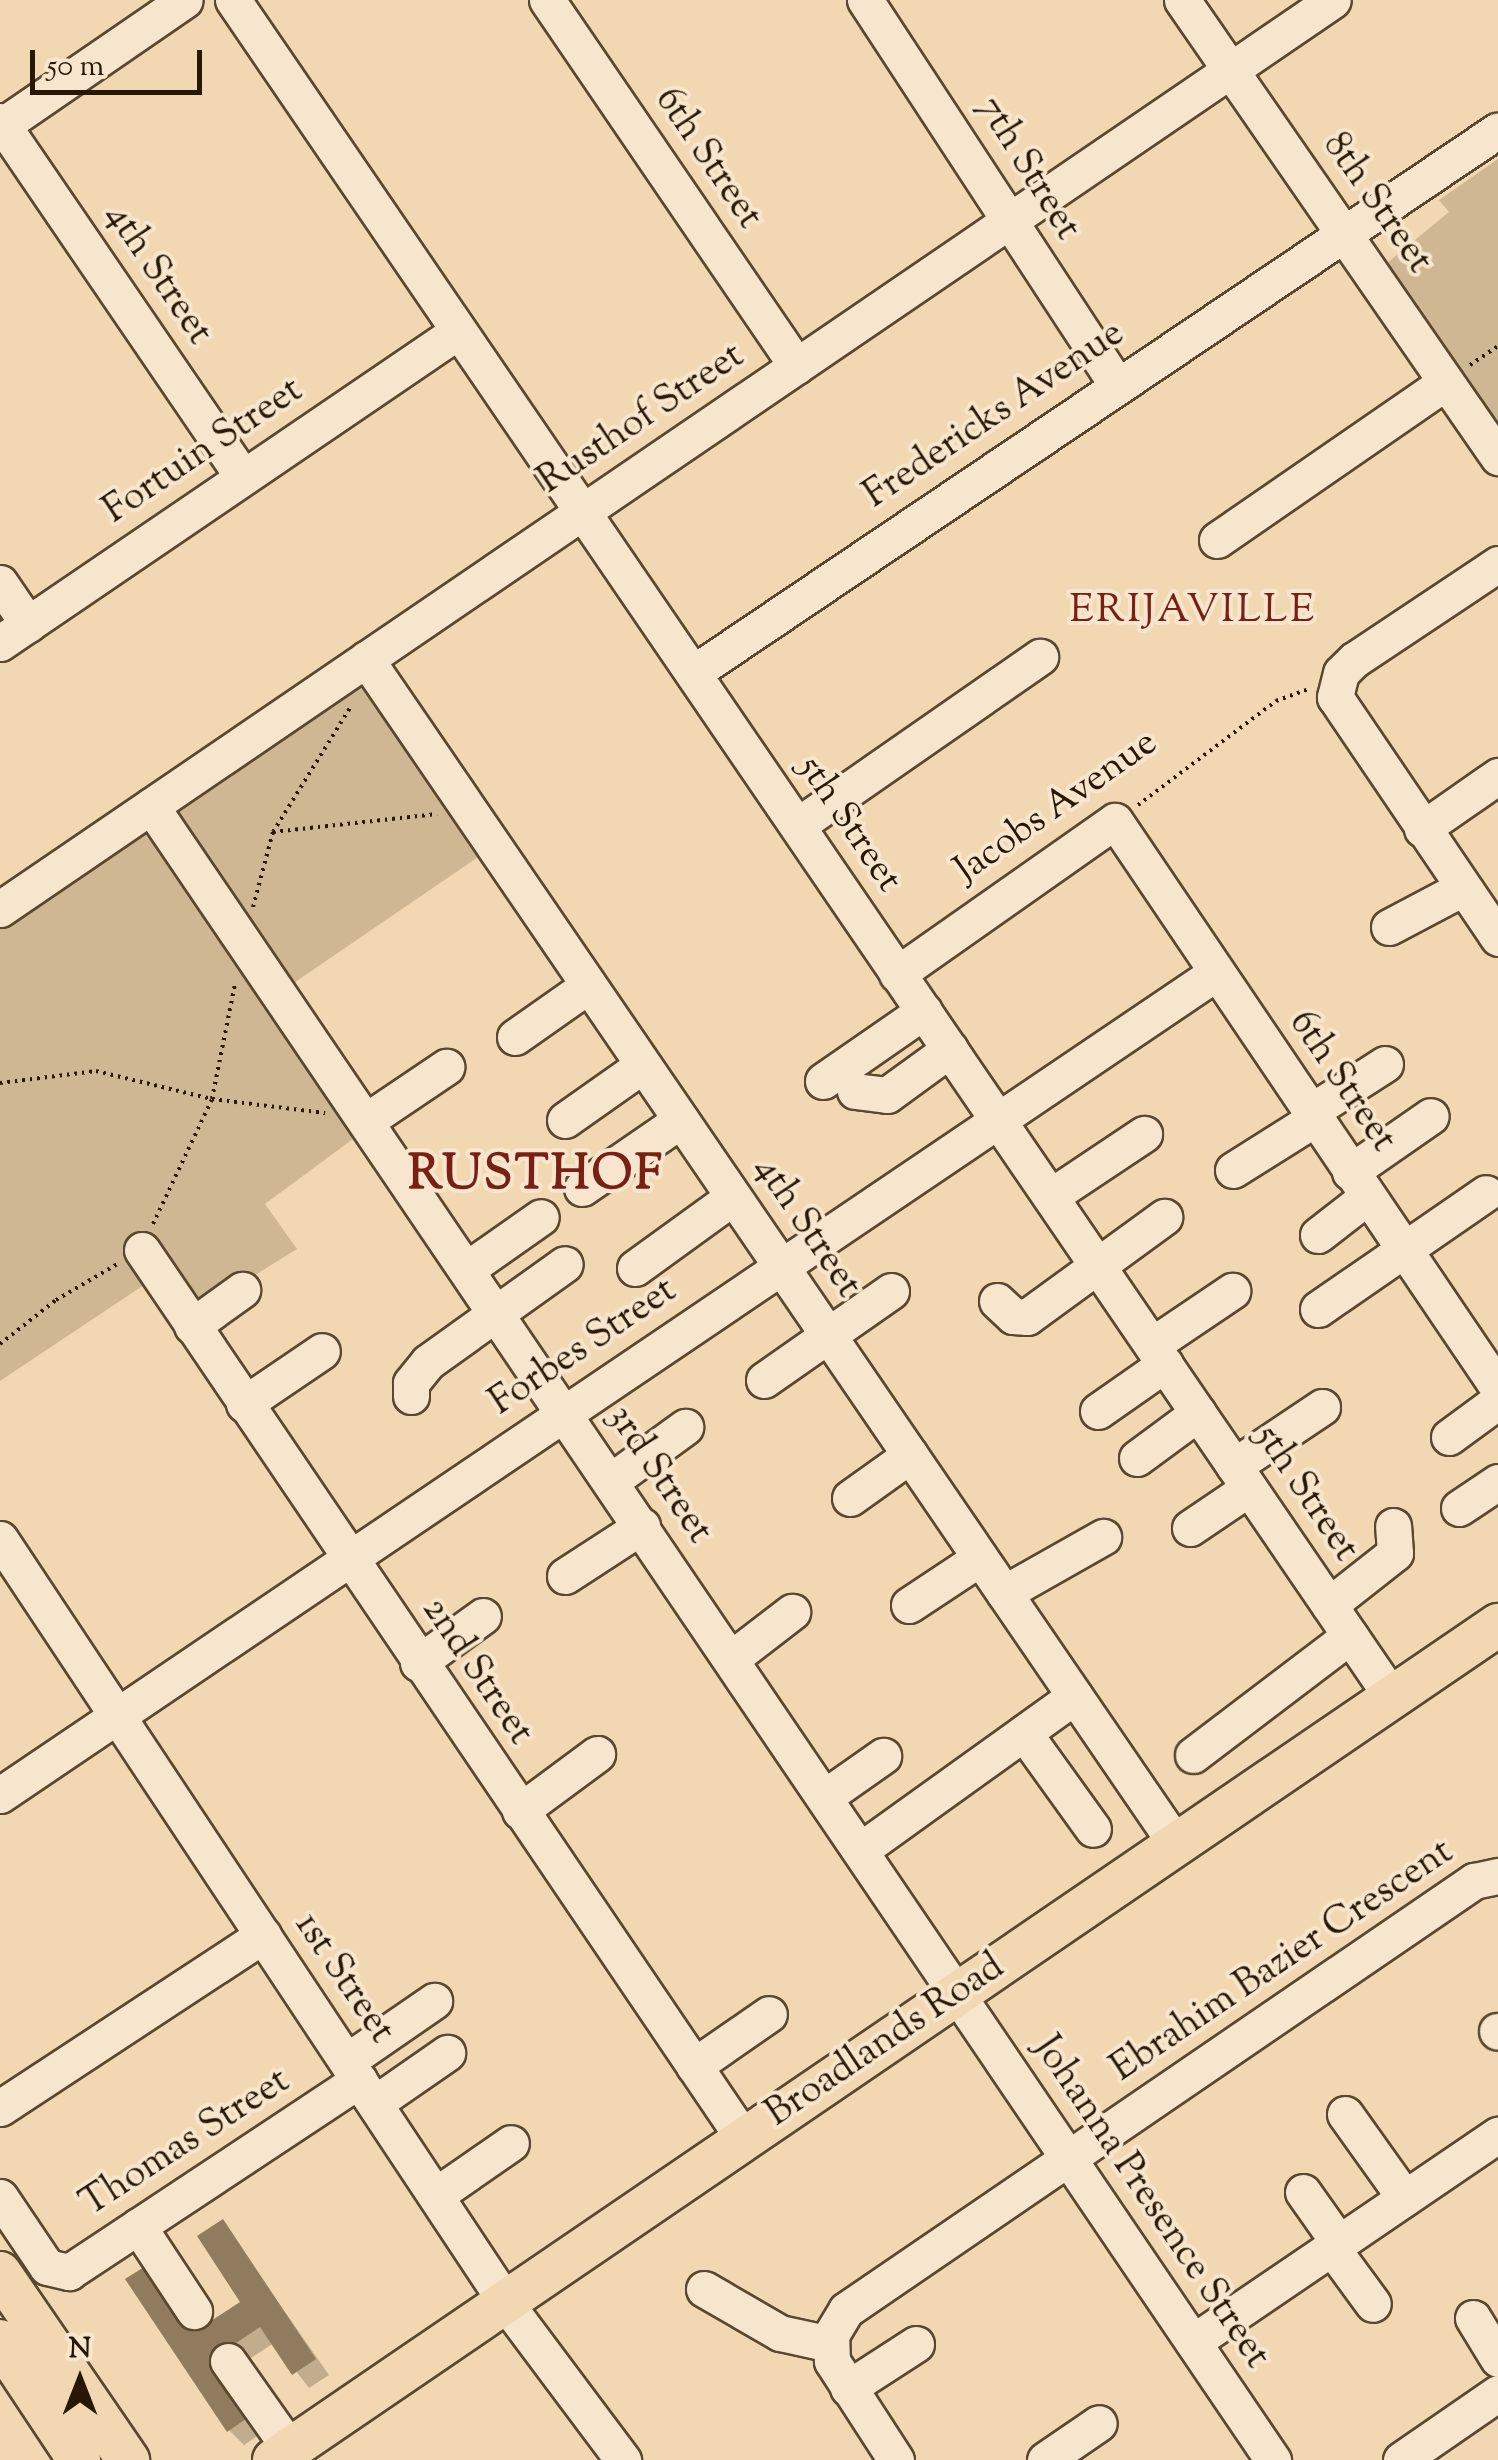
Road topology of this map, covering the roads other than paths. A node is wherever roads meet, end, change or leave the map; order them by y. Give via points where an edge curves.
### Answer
1 (185, 0) edge
2 (233, 0) edge
3 (547, 0) edge
4 (864, 0) edge
5 (1182, 0) edge
6 (1333, 0) edge
7 (1230, 70) junction
8 (1, 125) edge
9 (1496, 131) edge
10 (1010, 220) junction
11 (1345, 230) junction
12 (457, 332) junction
13 (796, 366) junction
14 (1446, 382) junction
15 (1116, 385) junction
16 (1498, 457) edge
17 (242, 476) junction
18 (583, 512) junction
19 (1217, 540) dead end
20 (1498, 564) edge
21 (0, 583) edge
22 (14, 633) edge
23 (1040, 656) dead end
24 (366, 659) junction
25 (693, 674) junction
26 (1498, 776) edge
27 (151, 806) junction
28 (1115, 821) joint
29 (798, 826) junction
30 (1422, 829) junction
31 (1463, 888) junction
32 (0, 909) edge
33 (1389, 927) dead end
34 (1498, 938) edge
35 (1216, 972) junction
36 (897, 974) junction
37 (589, 985) junction
38 (924, 1011) junction
39 (515, 1037) dead end
40 (950, 1049) junction
41 (1385, 1064) dead end
42 (643, 1065) junction
43 (446, 1068) dead end
44 (1312, 1115) junction
45 (1431, 1116) dead end
46 (999, 1119) junction
47 (565, 1120) dead end
48 (681, 1120) junction
49 (366, 1122) junction
50 (1144, 1134) dead end
51 (1232, 1170) dead end
52 (1359, 1184) junction
53 (582, 1188) dead end
54 (1486, 1194) dead end
55 (733, 1196) junction
56 (1051, 1196) junction
57 (541, 1217) dead end
58 (1164, 1217) dead end
59 (1318, 1235) dead end
60 (142, 1250) road end
61 (1403, 1250) junction
62 (565, 1264) dead end
63 (780, 1266) junction
64 (1098, 1266) junction
65 (635, 1268) dead end
66 (466, 1269) junction
67 (242, 1290) dead end
68 (891, 1291) dead end
69 (1232, 1291) dead end
70 (998, 1301) dead end
71 (1318, 1309) dead end
72 (496, 1313) junction
73 (192, 1326) junction
74 (828, 1335) junction
75 (1159, 1355) junction
76 (313, 1365) dead end
77 (764, 1380) dead end
78 (1498, 1388) edge
79 (412, 1396) dead end
80 (1498, 1400) edge
81 (1322, 1407) dead end
82 (249, 1411) junction
83 (1098, 1411) dead end
84 (564, 1412) junction
85 (1198, 1413) junction
86 (686, 1427) dead end
87 (1450, 1437) dead end
88 (910, 1456) junction
89 (1137, 1458) dead end
90 (1242, 1477) junction
91 (611, 1482) junction
92 (1498, 1482) edge
93 (850, 1498) dead end
94 (1459, 1508) dead end
95 (642, 1526) junction
96 (1393, 1526) dead end
97 (1190, 1528) dead end
98 (1103, 1538) dead end
99 (0, 1539) edge
100 (980, 1558) junction
101 (348, 1560) junction
102 (565, 1576) dead end
103 (1004, 1593) junction
104 (909, 1605) dead end
105 (1329, 1605) junction
106 (792, 1612) dead end
107 (483, 1616) dead end
108 (1498, 1625) edge
109 (1350, 1636) junction
110 (732, 1658) junction
111 (418, 1663) junction
112 (1074, 1696) junction
113 (1392, 1697) junction
114 (117, 1716) junction
115 (1024, 1733) junction
116 (597, 1754) dead end
117 (1193, 1755) dead end
118 (884, 1756) dead end
119 (0, 1794) edge
120 (826, 1796) junction
121 (520, 1811) junction
122 (1093, 1829) dead end
123 (1176, 1844) junction
124 (862, 1849) junction
125 (1498, 1876) edge
126 (263, 1934) junction
127 (958, 1994) junction
128 (434, 2001) dead end
129 (769, 2014) dead end
130 (448, 2053) dead end
131 (694, 2066) junction
132 (360, 2082) junction
133 (0, 2108) edge
134 (1345, 2114) dead end
135 (1498, 2135) edge
136 (744, 2140) junction
137 (511, 2143) dead end
138 (1068, 2158) junction
139 (1303, 2192) dead end
140 (436, 2195) junction
141 (0, 2197) edge
142 (1405, 2198) junction
143 (138, 2226) junction
144 (1336, 2246) junction
145 (0, 2273) edge
146 (704, 2289) dead end
147 (506, 2302) junction
148 (1373, 2304) dead end
149 (194, 2311) dead end
150 (1473, 2318) dead end
151 (0, 2340) edge
152 (1193, 2342) junction
153 (830, 2344) junction
154 (916, 2344) dead end
155 (1498, 2359) edge
156 (228, 2361) dead end
157 (848, 2388) junction
158 (1498, 2393) edge
159 (1099, 2423) dead end
160 (282, 2455) edge
161 (79, 2460) edge
162 (128, 2460) edge
163 (623, 2460) edge
164 (896, 2460) edge
165 (1045, 2460) edge
166 (1273, 2460) edge
167 (1400, 2460) edge

1 - 8 street
2 - 12 street, 5th Street
3 - 13 street, 6th Street
4 - 10 street, 7th Street
5 - 7 street, 8th Street
6 - 7 street, Rusthof Street
7 - 10 street, Rusthof Street
7 - 11 street, 8th Street
8 - 17 street, 4th Street
9 - 11 street, Fredericks Avenue
10 - 13 street, Rusthof Street
10 - 15 street, 7th Street
11 - 14 street, 8th Street
11 - 15 street, Fredericks Avenue
12 - 17 street, Fortuin Street
12 - 18 street, 5th Street
13 - 18 street, Rusthof Street
14 - 16 street, 8th Street
14 - 19 street
15 - 25 street, Fredericks Avenue
17 - 22 street, Fortuin Street
18 - 24 street, Rusthof Street
18 - 25 street, 5th Street
20 - 30 street via 1354,660 1337,685 1341,713
21 - 22 street
23 - 29 street
24 - 27 street, Rusthof Street
24 - 37 street, 4th Street
25 - 29 street, 5th Street
26 - 30 street
27 - 32 street, Rusthof Street
27 - 49 street, 3rd Street
28 - 35 street, 6th Street
28 - 36 street, Jacobs Avenue
29 - 36 street, 5th Street
30 - 31 street
31 - 33 street
31 - 34 street
35 - 44 street, 6th Street
35 - 46 street, Forbes Street
36 - 38 street, 5th Street
37 - 39 street
37 - 42 street, 4th Street
38 - 40 street, 5th Street
38 - 40 street via 839,1086 887,1096
40 - 46 street, 5th Street
41 - 44 street
42 - 47 street
42 - 48 street, 4th Street
43 - 49 street
44 - 51 street
44 - 52 street, 6th Street
45 - 52 street
46 - 56 street, 5th Street
46 - 63 street, Forbes Street
48 - 53 street
48 - 55 street, 4th Street
49 - 66 street, 3rd Street
50 - 56 street
52 - 59 street
52 - 61 street, 6th Street
54 - 61 street
55 - 63 street, 4th Street
55 - 65 street
56 - 64 street, 5th Street
57 - 66 street
58 - 64 street
60 - 73 street, 2nd Street
61 - 71 street
61 - 78 street, 6th Street
62 - 72 street
63 - 74 street, 4th Street
63 - 84 street, Forbes Street
64 - 70 street via 1027,1317 1013,1316
64 - 75 street, 5th Street
66 - 72 street, 3rd Street
67 - 73 street
68 - 74 street
69 - 75 street
72 - 79 street via 428,1362 411,1383
72 - 84 street, 3rd Street
73 - 82 street, 2nd Street
74 - 77 street
74 - 88 street, 4th Street
75 - 83 street
75 - 85 street, 5th Street
76 - 82 street
80 - 87 street
81 - 90 street
82 - 101 street, 2nd Street
84 - 91 street, 3rd Street
84 - 101 street, Forbes Street
85 - 89 street
85 - 90 street, 5th Street
86 - 91 street
88 - 93 street
88 - 100 street, 4th Street
90 - 97 street
90 - 105 street, 5th Street
91 - 95 street, 3rd Street
92 - 94 street
95 - 102 street
95 - 110 street, 3rd Street
96 - 105 street via 1395,1553
98 - 103 street
99 - 114 street, 1st Street
100 - 103 street, 4th Street
100 - 104 street
101 - 111 street, 2nd Street
101 - 114 street, Forbes Street
103 - 112 street, 4th Street
105 - 109 street, 5th Street
106 - 110 street
107 - 111 street
108 - 113 main road, Broadlands Road
109 - 113 street, 5th Street
109 - 117 street
110 - 120 street, 3rd Street
111 - 121 street, 2nd Street
112 - 115 street
112 - 123 street, 4th Street
113 - 123 main road, Broadlands Road
114 - 119 street, Forbes Street
114 - 126 street, 1st Street
115 - 122 street
115 - 124 street
116 - 121 street
118 - 120 street
120 - 124 street, 3rd Street
121 - 131 street, 2nd Street
123 - 127 main road, Broadlands Road
124 - 127 street, 3rd Street
125 - 138 street, Ebrahim Bazier Crescent via 1474,1880
126 - 132 street, 1st Street
126 - 133 street
127 - 136 main road, Broadlands Road
127 - 138 street, Johanna Presence Street
128 - 132 street
129 - 131 street
130 - 132 street
131 - 136 street, 2nd Street
132 - 140 street, 1st Street
132 - 143 street, Thomas Street
134 - 142 street
135 - 142 street
136 - 147 main road, Broadlands Road
137 - 140 street
138 - 152 street, Johanna Presence Street
138 - 153 street, Ebrahim Bazier Crescent via 846,2310
139 - 144 street
140 - 147 street, 1st Street
141 - 143 street, Thomas Street via 57,2272 69,2272
142 - 144 street
143 - 149 street
144 - 148 street
144 - 152 street
145 - 162 main road
146 - 153 street via 780,2333
147 - 160 main road, Broadlands Road
147 - 163 street, 1st Street
150 - 155 street
151 - 161 main road
152 - 166 street, Johanna Presence Street
153 - 157 street
154 - 157 street
156 - 160 street
157 - 164 street
158 - 167 street
159 - 165 street

